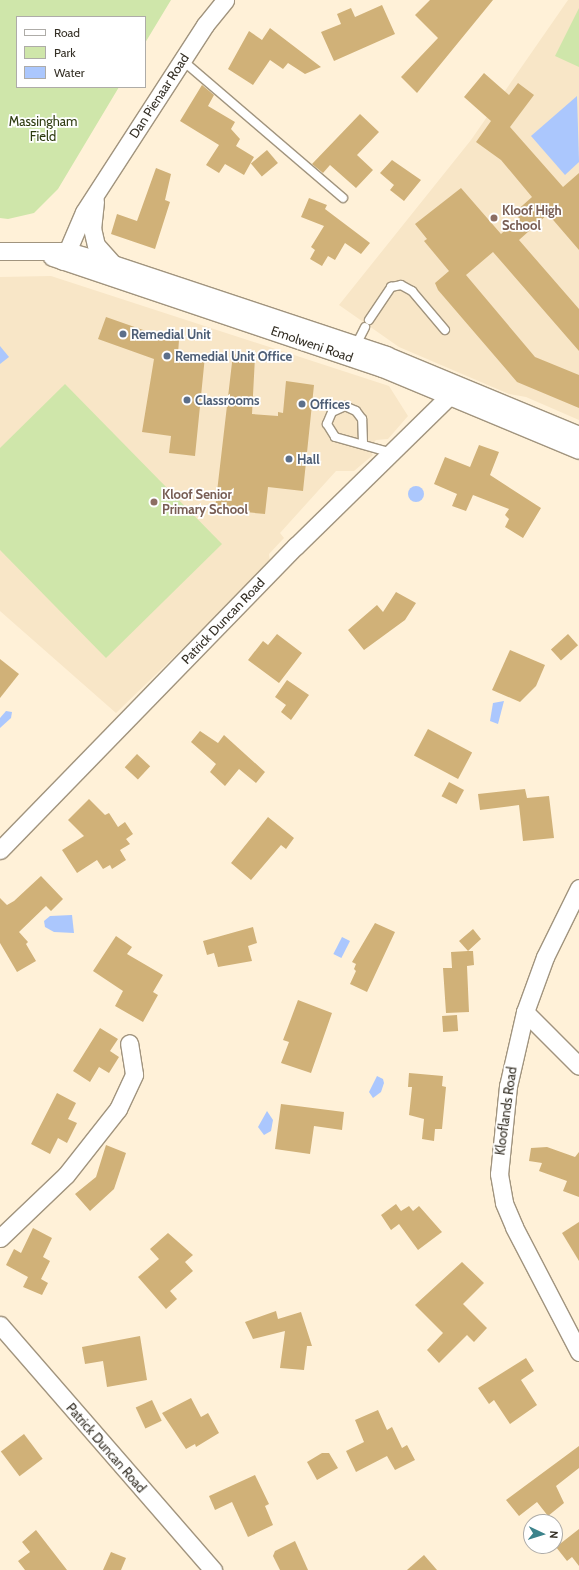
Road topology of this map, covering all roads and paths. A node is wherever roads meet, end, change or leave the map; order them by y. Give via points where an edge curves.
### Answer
1 (225, 0) edge
2 (182, 60) junction
3 (97, 195) junction
4 (343, 198) dead end
5 (0, 251) edge
6 (65, 256) junction
7 (113, 264) junction
8 (445, 330) dead end
9 (356, 345) junction
10 (428, 386) junction
11 (450, 395) junction
12 (416, 430) junction
13 (579, 435) edge
14 (363, 443) junction
15 (579, 450) edge
16 (393, 453) junction
17 (0, 850) edge
18 (579, 888) edge
19 (524, 1012) junction
20 (128, 1044) dead end
21 (579, 1066) edge
22 (0, 1238) edge
23 (0, 1325) edge
24 (579, 1352) edge
25 (213, 1570) edge

1 - 2 street, Dan Pienaar Road
2 - 3 street, Dan Pienaar Road
2 - 4 lane
3 - 6 street, Dan Pienaar Road via 84,212
3 - 7 street, Dan Pienaar Road via 92,228 102,255
5 - 6 street, Emolweni Road via 40,252
6 - 7 street, Emolweni Road
6 - 10 street, Emolweni Road
7 - 9 street, Emolweni Road
8 - 9 lane via 412,290 401,285 388,290
9 - 13 street, Emolweni Road
10 - 11 street, Emolweni Road
10 - 12 street via 427,406
11 - 12 street, Patrick Duncan Road
11 - 15 street, Emolweni Road
12 - 16 street, Patrick Duncan Road
14 - 14 lane via 335,437 327,424 332,412 345,406 356,411 362,419
14 - 16 lane
16 - 17 street, Patrick Duncan Road via 296,546
18 - 19 street, Klooflands Road via 545,957
19 - 21 street
19 - 24 street, Klooflands Road via 500,1134 500,1189 514,1227
20 - 22 street via 134,1074 118,1109 66,1175
23 - 25 street, Patrick Duncan Road

